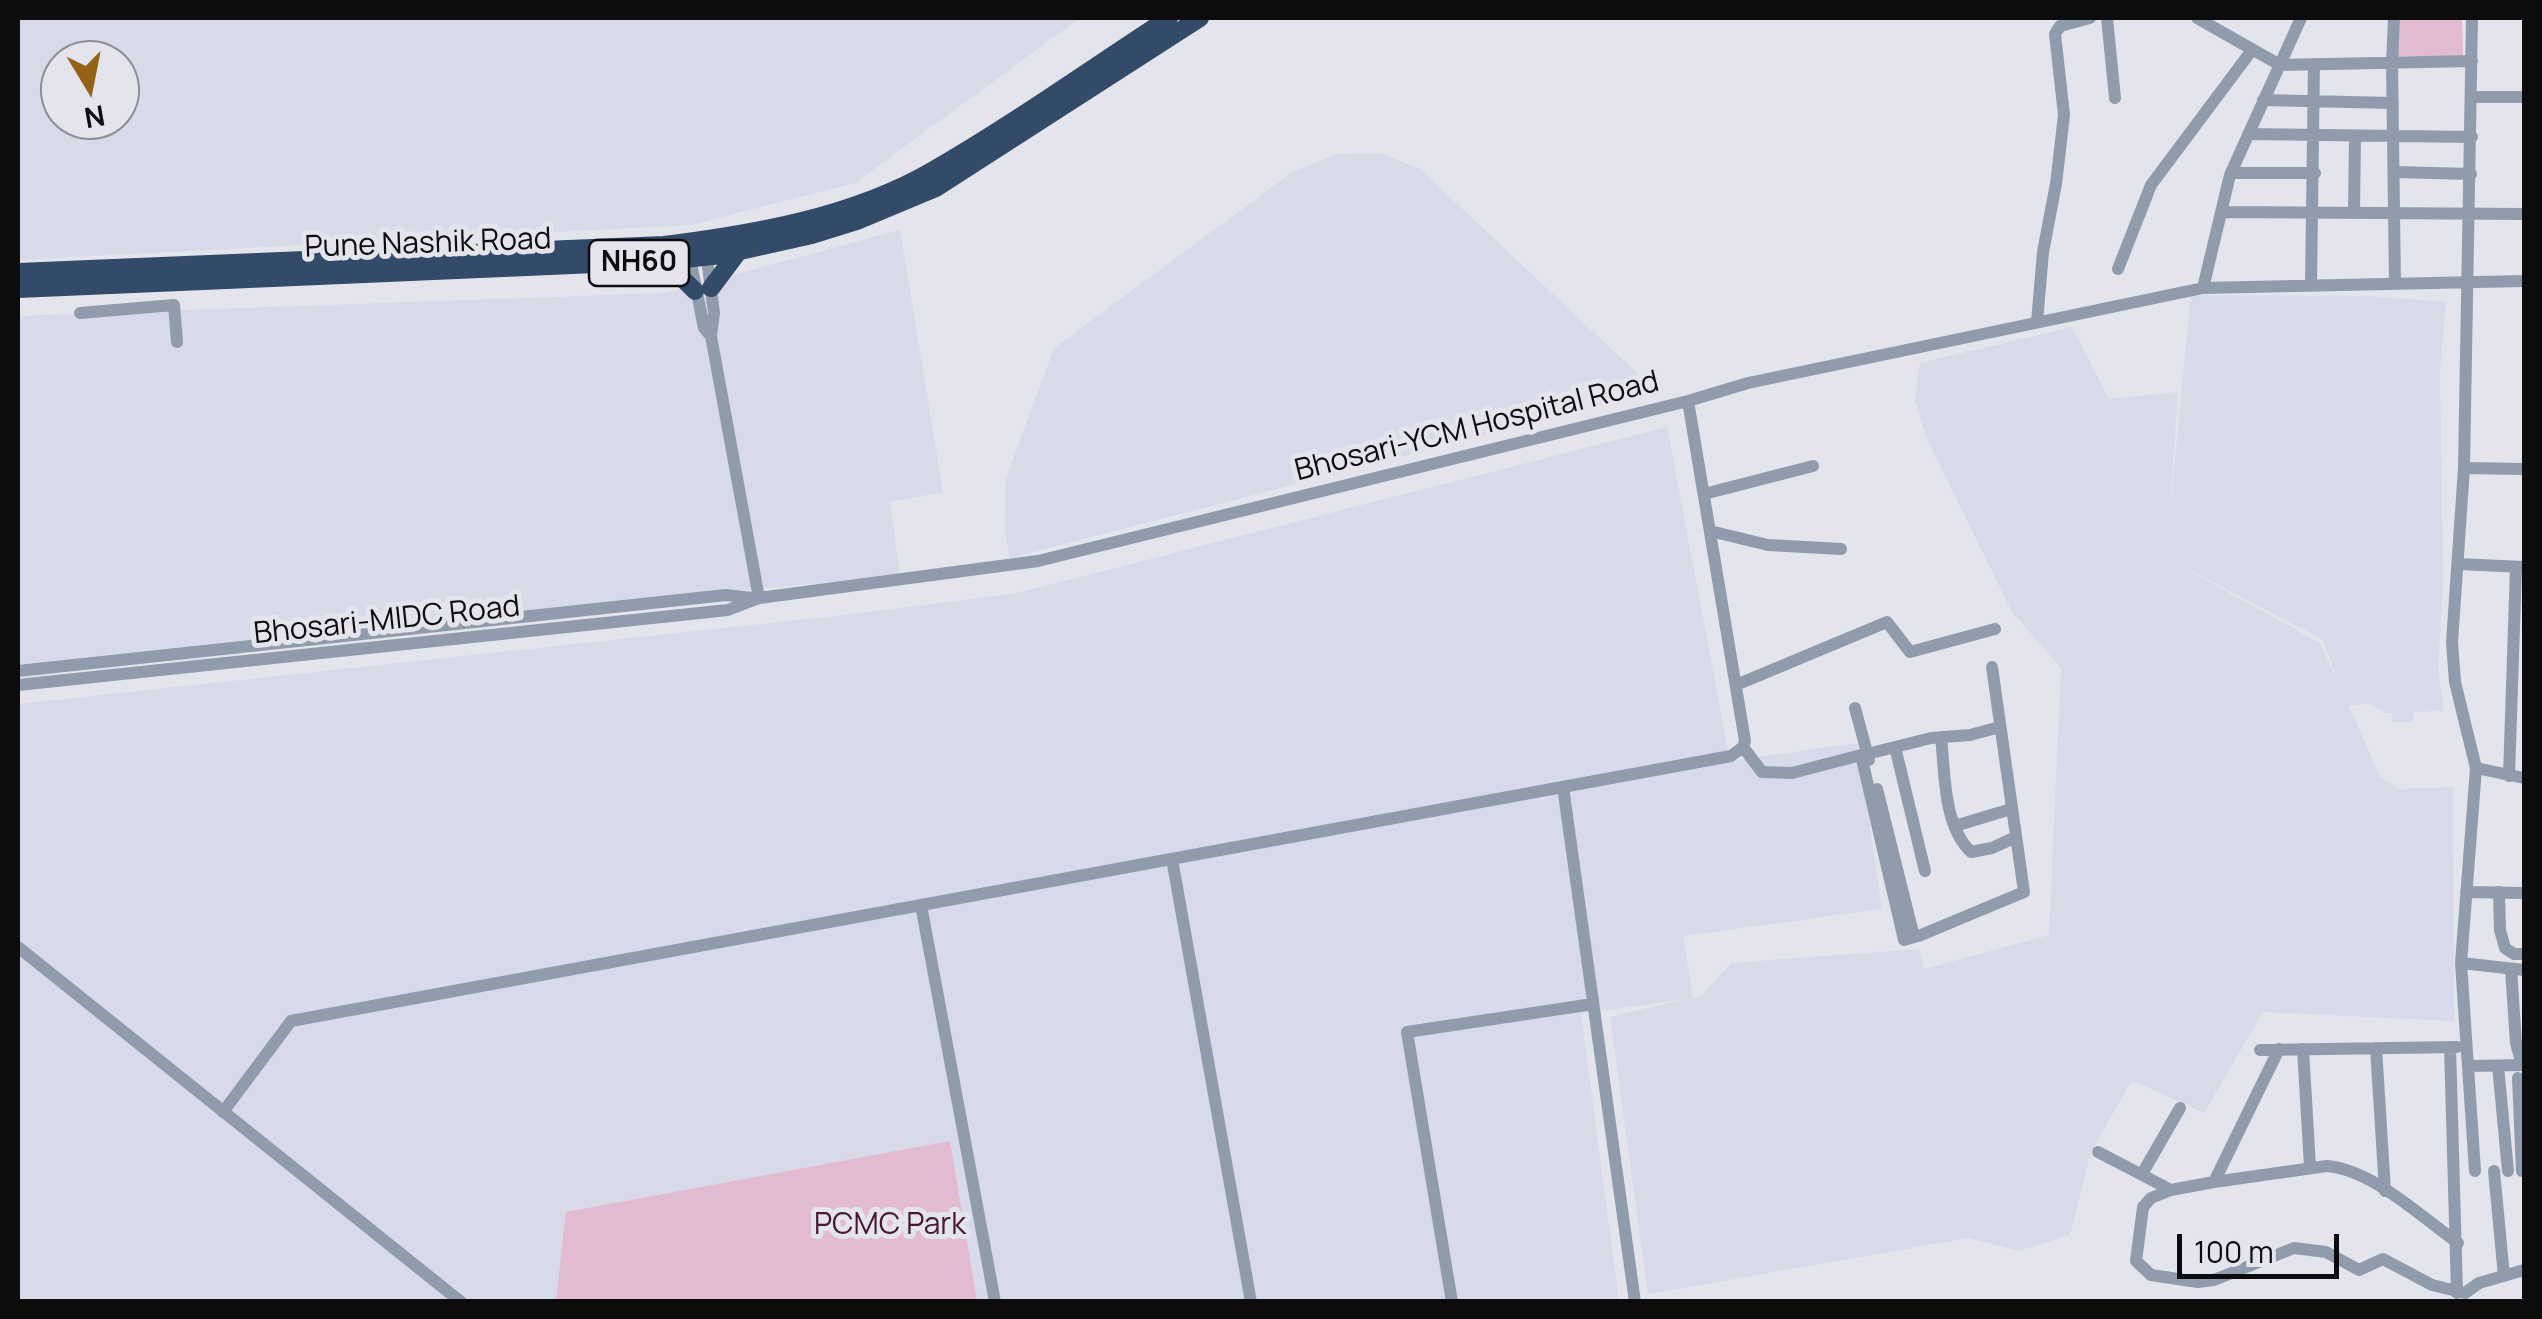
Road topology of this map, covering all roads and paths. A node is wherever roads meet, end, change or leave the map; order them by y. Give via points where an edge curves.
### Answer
1 (1169, 18) edge
2 (1200, 18) edge
3 (2090, 18) edge
4 (2108, 18) edge
5 (2197, 18) edge
6 (2301, 18) edge
7 (2394, 18) edge
8 (2472, 18) edge
9 (2252, 50) junction
10 (2472, 61) junction
11 (2392, 62) junction
12 (2314, 64) junction
13 (2280, 65) junction
14 (2472, 97) junction
15 (2524, 97) edge
16 (2114, 98) dead end
17 (2262, 100) junction
18 (2314, 102) junction
19 (2393, 103) junction
20 (2248, 134) junction
21 (2315, 136) junction
22 (2355, 136) junction
23 (2393, 137) junction
24 (2472, 137) junction
25 (2394, 172) junction
26 (2231, 173) junction
27 (2315, 173) junction
28 (2471, 174) junction
29 (2221, 212) junction
30 (2395, 212) junction
31 (2354, 213) junction
32 (2314, 214) junction
33 (2470, 214) junction
34 (2524, 214) edge
35 (697, 249) junction
36 (738, 252) junction
37 (666, 262) junction
38 (2118, 269) dead end
39 (18, 272) edge
40 (2524, 281) edge
41 (2468, 283) junction
42 (2396, 284) junction
43 (2311, 286) junction
44 (2203, 288) junction
45 (703, 289) junction
46 (18, 290) edge
47 (80, 313) dead end
48 (2037, 322) junction
49 (177, 342) dead end
50 (1688, 401) junction
51 (1812, 466) dead end
52 (2464, 468) junction
53 (2524, 469) edge
54 (1704, 494) junction
55 (1710, 531) junction
56 (1841, 549) dead end
57 (2458, 564) junction
58 (2520, 567) edge
59 (759, 598) junction
60 (1995, 629) dead end
61 (1992, 667) dead end
62 (18, 671) edge
63 (18, 686) edge
64 (1736, 686) junction
65 (1852, 709) dead end
66 (2000, 727) junction
67 (1941, 737) junction
68 (1896, 747) junction
69 (1742, 748) junction
70 (1864, 755) junction
71 (2476, 768) junction
72 (2509, 776) junction
73 (2524, 778) edge
74 (1563, 788) junction
75 (2011, 809) junction
76 (1955, 826) junction
77 (2016, 837) junction
78 (1172, 859) junction
79 (1925, 871) dead end
80 (2466, 892) junction
81 (2500, 892) junction
82 (2524, 893) edge
83 (921, 905) junction
84 (18, 947) edge
85 (2524, 954) edge
86 (2460, 963) junction
87 (2518, 970) edge
88 (1594, 1004) junction
89 (2468, 1047) junction
90 (2376, 1048) junction
91 (2450, 1048) junction
92 (2303, 1049) junction
93 (2260, 1050) dead end
94 (2279, 1050) junction
95 (2469, 1066) junction
96 (2498, 1066) junction
97 (2521, 1070) edge
98 (2180, 1108) dead end
99 (224, 1112) junction
100 (2098, 1152) dead end
101 (2310, 1167) junction
102 (2455, 1171) junction
103 (2475, 1171) junction
104 (2512, 1171) edge
105 (2142, 1174) junction
106 (2214, 1182) junction
107 (2171, 1190) junction
108 (2385, 1191) junction
109 (2458, 1242) junction
110 (2522, 1272) edge
111 (2504, 1276) junction
112 (2461, 1296) edge
113 (461, 1302) edge
114 (995, 1302) edge
115 (1251, 1302) edge
116 (1452, 1302) edge
117 (1636, 1302) edge

1 - 35 highway, Pune Nashik Road / NH60 via 928,173 852,205
2 - 36 highway, Pune Nashik Road / NH60 via 936,188 857,221
3 - 48 street via 2060,26 2055,34 2064,114
4 - 16 street
5 - 9 street
6 - 13 street
7 - 11 street
8 - 10 street
9 - 13 street
9 - 38 street via 2151,184
10 - 11 street
10 - 14 street
11 - 12 street
11 - 19 street
12 - 13 street
12 - 18 street
13 - 17 street
14 - 15 street
14 - 24 street
17 - 18 street
17 - 20 street
18 - 19 street
18 - 21 street
19 - 23 street
20 - 21 street
20 - 26 street
21 - 22 street
21 - 27 street
22 - 23 street
22 - 31 street
23 - 24 street
23 - 25 street
24 - 28 street
25 - 28 street
25 - 30 street
26 - 27 street
26 - 29 street
27 - 32 street
28 - 33 street
29 - 32 street
29 - 44 street
30 - 31 street
30 - 33 street
30 - 42 street
31 - 32 street
32 - 43 street
33 - 34 street
33 - 41 street
35 - 36 highway, Pune Nashik Road / NH60
35 - 37 highway, Pune Nashik Road / NH60
35 - 39 highway, Pune Nashik Road / NH60
35 - 45 street
36 - 45 highway
37 - 45 highway
37 - 46 highway, Pune Nashik Road / NH60
40 - 41 street
41 - 42 street, Bhosari-YCM Hospital Road
41 - 52 street
42 - 43 street, Bhosari-YCM Hospital Road
43 - 44 street, Bhosari-YCM Hospital Road
44 - 48 street, Bhosari-YCM Hospital Road
45 - 59 street via 704,328 711,336
47 - 49 street via 174,305
48 - 50 street, Bhosari-YCM Hospital Road
50 - 54 street
50 - 59 street, Bhosari-YCM Hospital Road via 1038,561
51 - 54 street
52 - 53 street
52 - 57 street
54 - 55 street
55 - 56 street
55 - 64 street
57 - 58 street
57 - 71 street via 2453,662
58 - 72 street
59 - 62 street, Bhosari-MIDC Road via 726,595
59 - 63 street, Bhosari-MIDC Road via 728,610
60 - 64 street via 1910,652 1887,622
61 - 66 street
64 - 69 street
65 - 70 street
66 - 67 street
66 - 75 street
67 - 68 street
67 - 76 street
68 - 70 street
68 - 79 street
69 - 70 street via 1762,772
69 - 74 street via 1726,758
70 - 77 street via 1904,940 2024,892
71 - 72 street
71 - 80 street
72 - 73 street
74 - 78 street
74 - 88 street
75 - 76 street
75 - 77 street
76 - 77 street via 1970,852
78 - 83 street
78 - 115 street
80 - 81 street
80 - 86 street
81 - 82 street
81 - 85 street via 2504,948
83 - 99 street via 292,1021
83 - 114 street
84 - 99 street
86 - 87 street
86 - 89 street
87 - 97 street
88 - 116 street via 1407,1032
88 - 117 street
89 - 91 street
89 - 95 street
90 - 91 street
90 - 92 street
90 - 108 street
91 - 102 street
92 - 94 street
92 - 101 street
93 - 94 street
94 - 106 street
95 - 96 street
95 - 103 street
96 - 97 street
96 - 104 street
97 - 104 street
98 - 105 street
99 - 113 street
100 - 105 street
101 - 106 street
101 - 108 street via 2342,1168
102 - 103 street
102 - 109 street
103 - 104 street
104 - 111 street
105 - 107 street
106 - 107 street
107 - 112 street via 2142,1207 2135,1256 2151,1275 2214,1280 2294,1248 2326,1252 2358,1270 2384,1259
108 - 109 street
109 - 112 street
110 - 111 street
111 - 112 street

